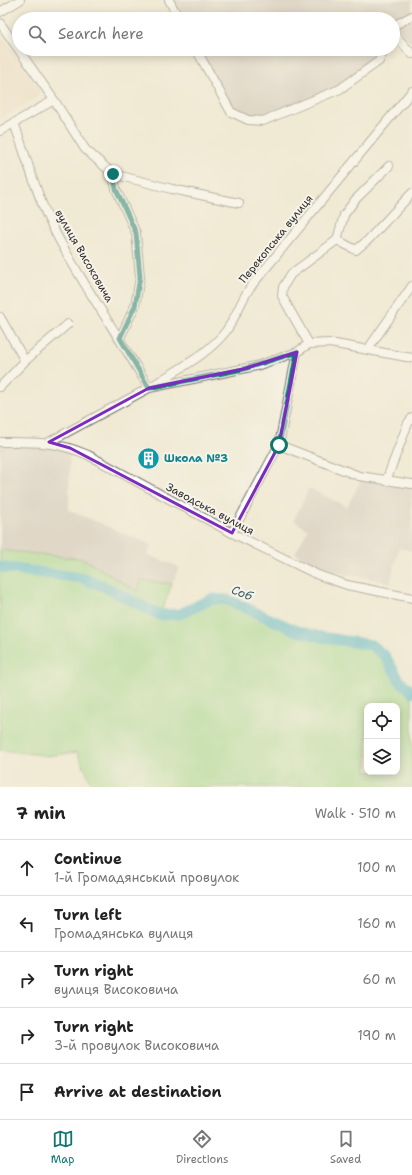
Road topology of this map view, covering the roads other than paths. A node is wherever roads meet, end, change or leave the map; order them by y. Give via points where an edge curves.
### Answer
1 (20, 0) edge
2 (169, 0) edge
3 (0, 12) edge
4 (175, 12) edge
5 (412, 16) edge
6 (400, 22) edge
7 (0, 23) edge
8 (12, 40) edge
9 (400, 41) edge
10 (412, 54) edge
11 (23, 56) edge
12 (200, 56) edge
13 (381, 56) edge
14 (412, 91) edge
15 (54, 100) junction
16 (14, 123) junction
17 (0, 131) edge
18 (389, 166) dead end
19 (113, 174) junction
20 (412, 193) edge
21 (239, 203) dead end
22 (337, 240) junction
23 (412, 286) edge
24 (0, 317) edge
25 (68, 324) dead end
26 (120, 338) junction
27 (310, 344) junction
28 (368, 349) junction
29 (297, 352) junction
30 (412, 358) edge
31 (25, 360) junction
32 (0, 387) edge
33 (149, 388) junction
34 (412, 418) edge
35 (0, 442) edge
36 (49, 442) junction
37 (279, 445) junction
38 (386, 481) junction
39 (412, 484) edge
40 (232, 534) junction
41 (412, 598) edge

1 - 3 street
2 - 4 street
5 - 6 street
7 - 8 street
9 - 10 street
11 - 15 street
12 - 13 street via 231,112 248,120 263,121 340,89 379,61
14 - 33 street, Перекопська вулиця via 249,289 234,320 218,341
15 - 16 street
15 - 19 street via 85,149
16 - 17 street
16 - 26 street, вулиця Високовича via 48,217 83,281
18 - 22 street via 347,210
19 - 21 street
19 - 26 street via 116,189 136,233 140,277 135,306
20 - 22 street via 356,250
22 - 27 street via 291,274 283,287 282,296
23 - 28 street
24 - 31 street
25 - 31 street
26 - 33 street, вулиця Високовича
27 - 28 street via 330,343
27 - 29 street
28 - 30 street
29 - 33 street via 243,369
29 - 37 street
31 - 32 street
33 - 36 street
34 - 38 street
35 - 36 street, Заводська вулиця
36 - 40 street, Заводська вулиця via 88,455
37 - 38 street via 359,476
37 - 40 street
38 - 39 street
40 - 41 street, Заводська вулиця via 328,580

